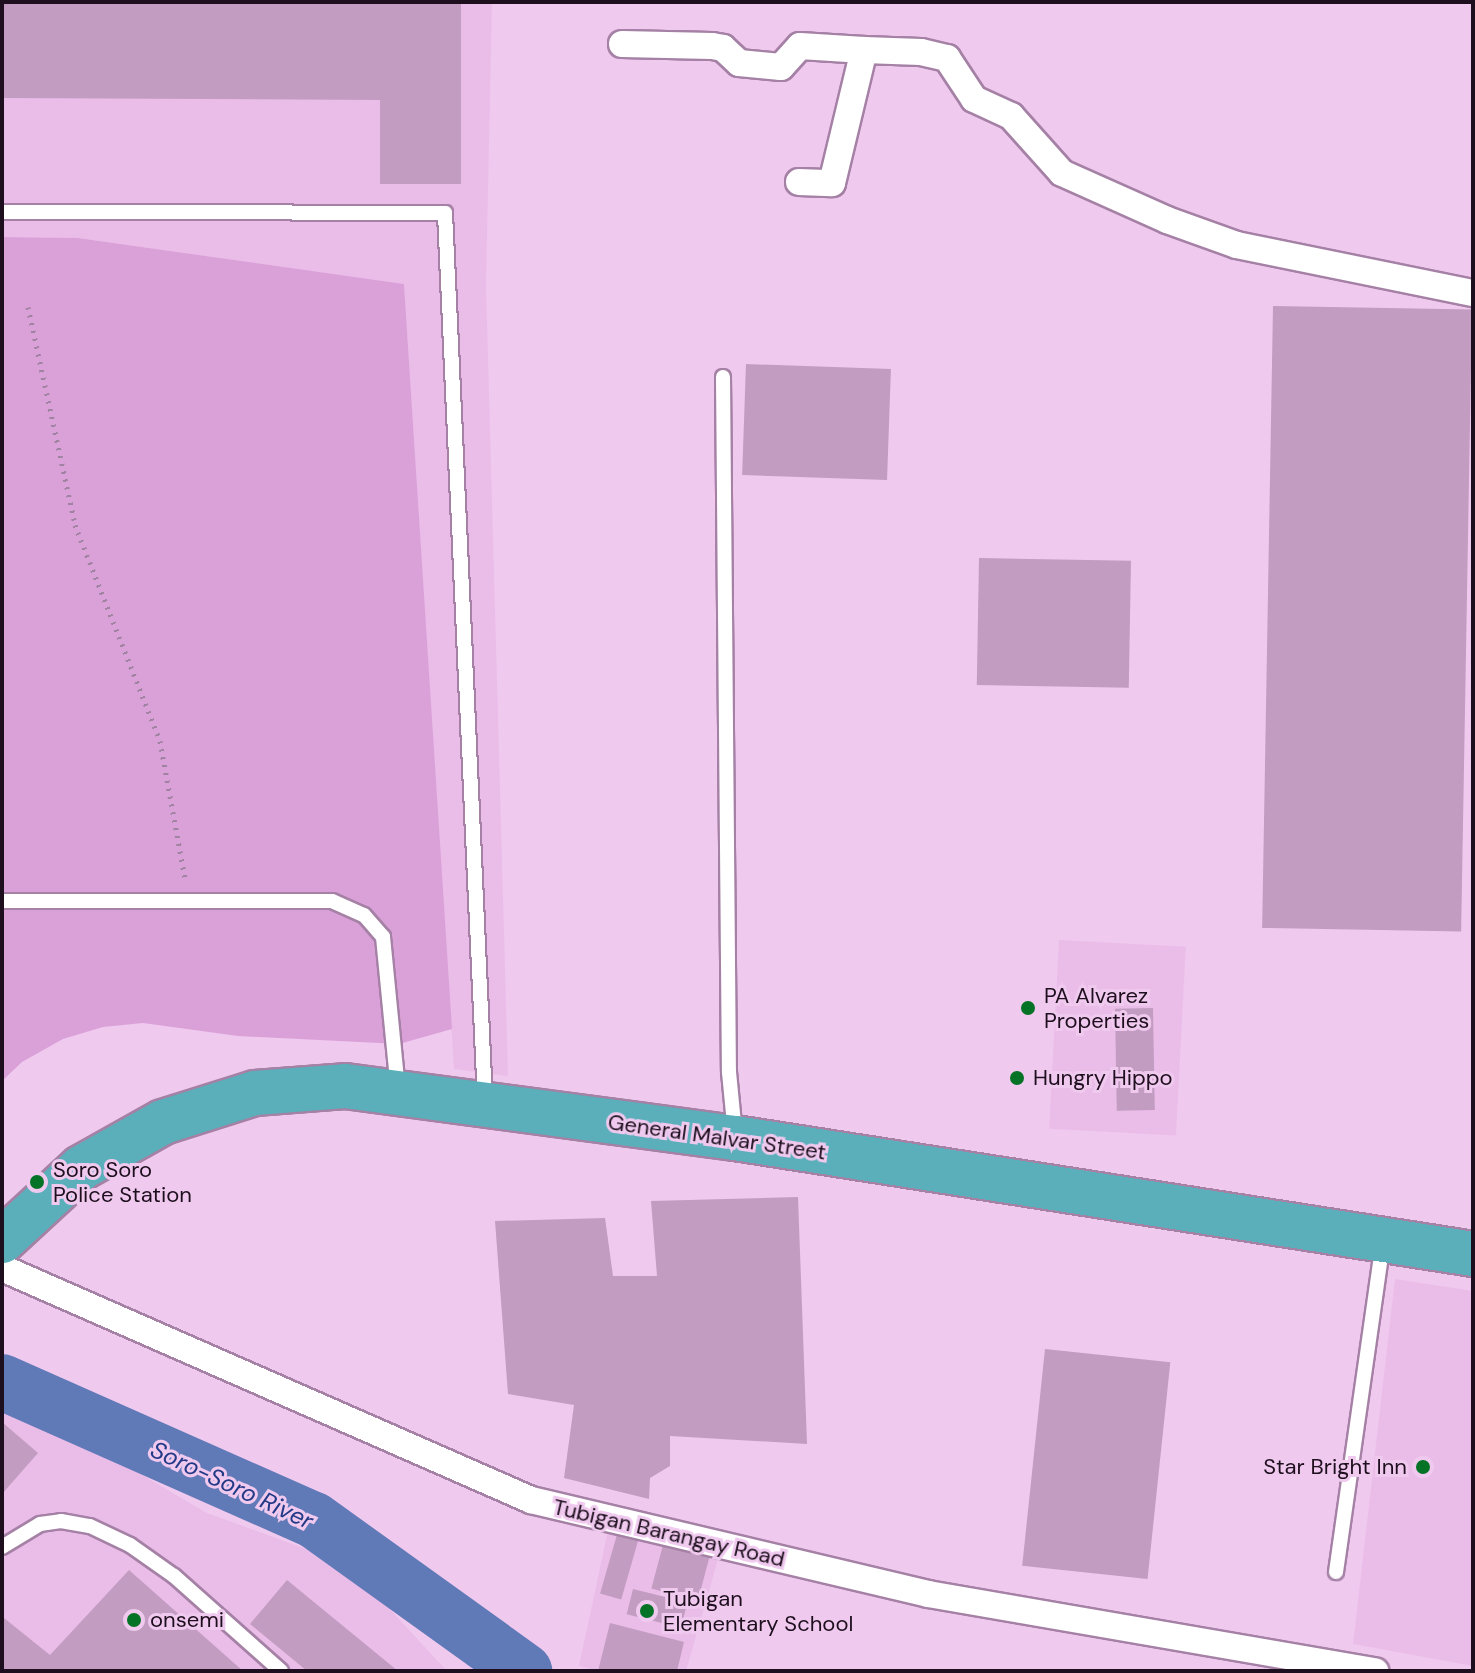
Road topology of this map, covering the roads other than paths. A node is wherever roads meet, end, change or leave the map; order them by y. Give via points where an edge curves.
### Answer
1 (622, 44) dead end
2 (864, 50) junction
3 (799, 182) dead end
4 (2, 212) edge
5 (1473, 293) edge
6 (723, 377) dead end
7 (2, 901) edge
8 (398, 1089) junction
9 (485, 1103) junction
10 (735, 1138) junction
11 (1383, 1240) junction
12 (2, 1241) edge
13 (1473, 1254) edge
14 (2, 1268) edge
15 (2, 1547) edge
16 (1336, 1572) dead end
17 (281, 1671) edge
18 (1375, 1671) edge

1 - 2 street via 712,46 723,48 739,63 781,67 800,46
2 - 3 street via 832,183
2 - 5 street via 947,58 974,99 1011,116 1062,173 1167,220 1237,245
4 - 9 lane via 445,213
6 - 10 lane via 729,1072
7 - 8 lane via 332,901 364,915 383,937
8 - 9 highway, General Malvar Street
8 - 12 highway, General Malvar Street via 285,1089 195,1109 134,1136 81,1168
9 - 10 highway, General Malvar Street
10 - 11 highway, General Malvar Street
11 - 13 highway, General Malvar Street
11 - 16 lane
14 - 18 street, Tubigan Barangay Road via 531,1500 928,1594
15 - 17 lane via 40,1524 90,1526 130,1545 174,1576

